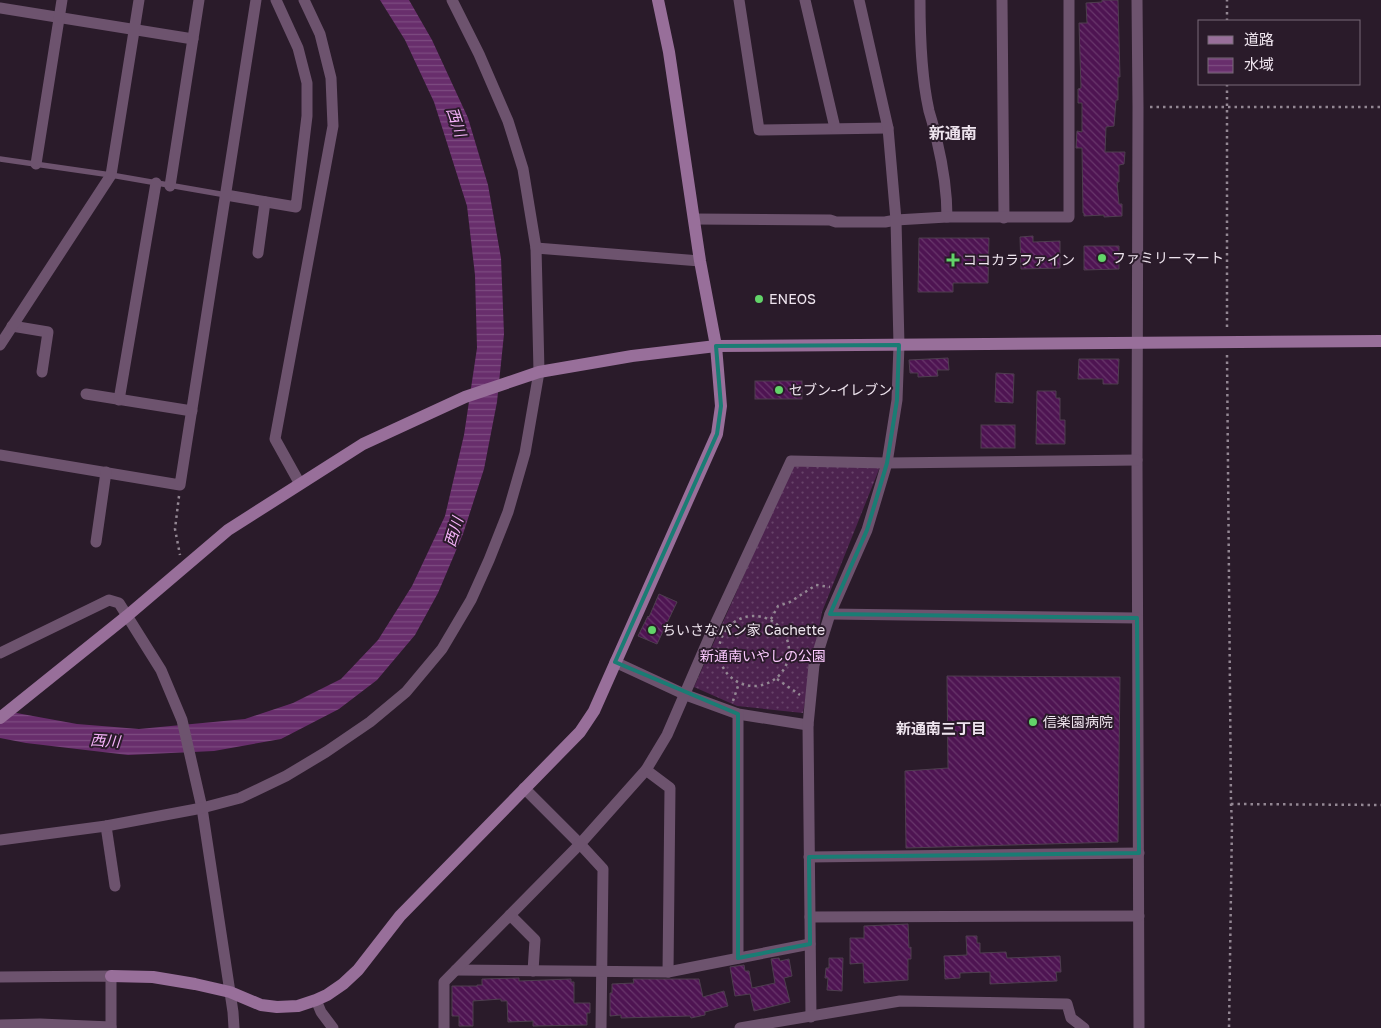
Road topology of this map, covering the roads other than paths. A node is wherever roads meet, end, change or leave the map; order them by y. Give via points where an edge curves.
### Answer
1 (62, 0) edge
2 (139, 0) edge
3 (199, 0) edge
4 (256, 0) edge
5 (276, 0) edge
6 (304, 0) edge
7 (452, 0) edge
8 (658, 0) edge
9 (739, 0) edge
10 (805, 0) edge
11 (859, 0) edge
12 (920, 0) edge
13 (1002, 0) edge
14 (1069, 0) edge
15 (1137, 0) edge
16 (0, 8) edge
17 (59, 17) junction
18 (135, 29) junction
19 (193, 39) junction
20 (836, 128) junction
21 (888, 128) junction
22 (0, 159) edge
23 (36, 164) junction
24 (111, 175) junction
25 (156, 183) junction
26 (170, 186) junction
27 (226, 195) junction
28 (265, 202) junction
29 (947, 217) junction
30 (1004, 218) junction
31 (694, 219) junction
32 (896, 220) junction
33 (536, 248) junction
34 (258, 253) dead end
35 (700, 261) junction
36 (12, 326) junction
37 (1381, 341) edge
38 (1138, 343) junction
39 (0, 345) edge
40 (899, 345) junction
41 (716, 346) junction
42 (42, 372) dead end
43 (539, 372) junction
44 (86, 394) dead end
45 (119, 400) junction
46 (192, 411) junction
47 (0, 454) edge
48 (1137, 460) junction
49 (887, 462) junction
50 (106, 472) junction
51 (300, 484) junction
52 (96, 542) dead end
53 (830, 614) junction
54 (126, 616) junction
55 (1138, 618) junction
56 (0, 652) edge
57 (615, 662) junction
58 (686, 695) junction
59 (735, 709) junction
60 (0, 718) edge
61 (808, 725) junction
62 (646, 770) junction
63 (524, 788) junction
64 (202, 808) junction
65 (106, 826) junction
66 (0, 840) edge
67 (580, 844) junction
68 (1138, 854) junction
69 (809, 857) junction
70 (115, 886) dead end
71 (510, 915) junction
72 (1139, 916) junction
73 (810, 917) junction
74 (810, 944) junction
75 (738, 958) junction
76 (456, 970) junction
77 (533, 971) junction
78 (601, 971) junction
79 (668, 972) junction
80 (111, 976) junction
81 (0, 978) edge
82 (230, 992) junction
83 (316, 1000) junction
84 (810, 1017) junction
85 (0, 1025) edge
86 (40, 1026) edge
87 (111, 1028) edge
88 (234, 1028) edge
89 (333, 1028) edge
90 (444, 1028) edge
91 (601, 1028) edge
92 (740, 1028) edge
93 (1084, 1028) edge
94 (1139, 1028) edge

1 - 17 street
2 - 18 street
3 - 19 street
4 - 27 street
5 - 28 street via 298,48 307,83 307,116 296,207
6 - 51 street via 320,34 331,78 333,126 275,439
7 - 33 street via 508,121 523,169
8 - 31 street
9 - 20 street via 758,130
10 - 20 street
11 - 21 street
12 - 29 street via 924,80 943,172
13 - 30 street
14 - 30 street via 1069,217
15 - 38 street
16 - 17 street
17 - 18 street
17 - 23 street
18 - 19 street
18 - 24 street
19 - 26 street
20 - 21 street
21 - 32 street
22 - 23 lane
23 - 24 lane
24 - 25 lane
24 - 36 street
25 - 26 lane
25 - 45 street
26 - 27 lane
27 - 28 street
27 - 46 street
28 - 34 street
29 - 30 street
29 - 32 street
31 - 32 street
31 - 35 street
32 - 40 street
33 - 35 street
33 - 43 street
35 - 41 street
36 - 39 street
36 - 42 street via 48,332
37 - 38 street
38 - 40 street
38 - 48 street
40 - 41 street
40 - 49 street via 897,400
41 - 43 street
41 - 57 street via 722,406 717,434
43 - 51 street via 464,397 363,444
43 - 64 street via 524,453 508,512 471,600 442,649 406,692 326,752 240,798
44 - 45 street
45 - 46 street
46 - 50 street via 180,485
47 - 50 street
48 - 49 street
48 - 55 street
49 - 53 street via 867,530
49 - 58 street via 791,461
50 - 52 street
51 - 54 street via 228,530
53 - 55 street
53 - 61 street via 814,665
54 - 56 street via 119,603 109,600
54 - 60 street
54 - 64 street via 161,670 182,720
55 - 68 street
57 - 58 street
57 - 63 street via 594,711 580,732
58 - 59 street
58 - 62 street via 668,735
59 - 61 street
59 - 75 street
61 - 69 street
62 - 67 street
62 - 79 street via 670,788
63 - 67 street
63 - 83 street via 400,916 358,970 343,984
64 - 65 street
64 - 82 street
65 - 66 street
65 - 70 street
67 - 71 street
67 - 78 street via 603,869
68 - 69 street
68 - 72 street
69 - 73 street
71 - 76 street
71 - 77 street via 535,940
72 - 73 street
72 - 94 street
73 - 74 street
74 - 75 street
74 - 84 street
75 - 79 street
76 - 77 street
76 - 90 street via 444,982
77 - 78 street
78 - 79 street
78 - 91 street
80 - 81 street
80 - 82 street via 153,977
80 - 87 street
82 - 83 street via 261,1005 277,1007 298,1006
82 - 88 street
83 - 89 street
84 - 92 street
84 - 93 street via 900,1000 1067,1004 1072,1018
85 - 86 street
86 - 87 street

